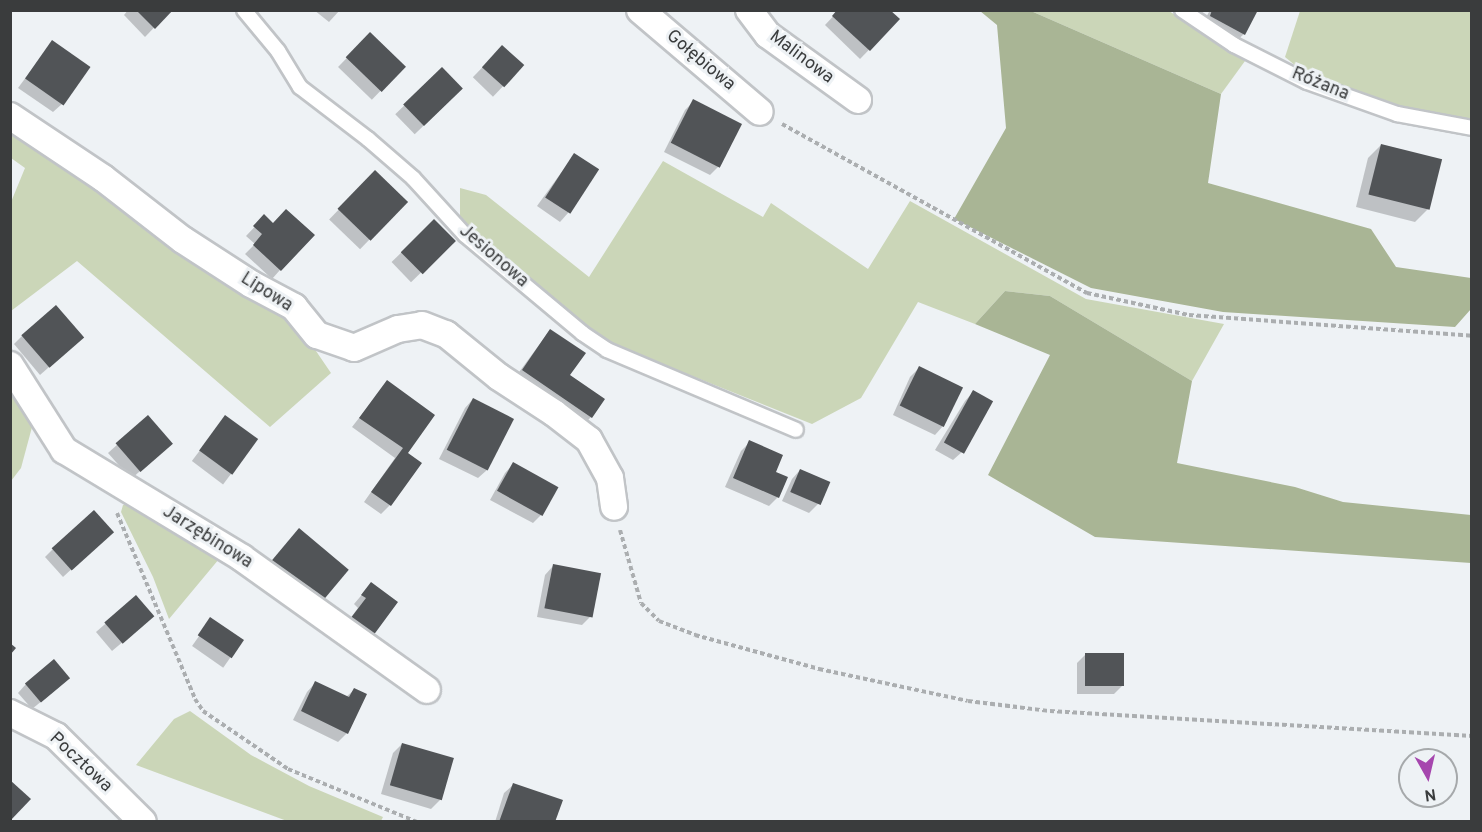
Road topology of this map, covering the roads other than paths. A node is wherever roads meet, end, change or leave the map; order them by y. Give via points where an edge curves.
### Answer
1 (244, 10) edge
2 (640, 10) edge
3 (749, 10) edge
4 (1182, 10) edge
5 (858, 100) dead end
6 (760, 112) road end
7 (10, 116) edge
8 (1472, 128) edge
9 (10, 365) edge
10 (796, 430) dead end
11 (614, 507) road end
12 (428, 690) dead end
13 (10, 713) edge
14 (143, 822) edge

1 - 10 lane, Jesionowa via 278,51 300,87 413,178 465,235 582,333 608,350
2 - 6 street, Gołębiowa
3 - 5 street, Malinowa via 768,35
4 - 8 lane, Różana via 1234,45 1307,82 1397,114
7 - 11 street, Lipowa via 104,178 183,240 294,307 317,335 354,348 398,329 422,325 446,334 589,440 610,478
9 - 12 street, Jarzębinowa via 64,450 242,558
13 - 14 street, Pocztowa via 56,736

